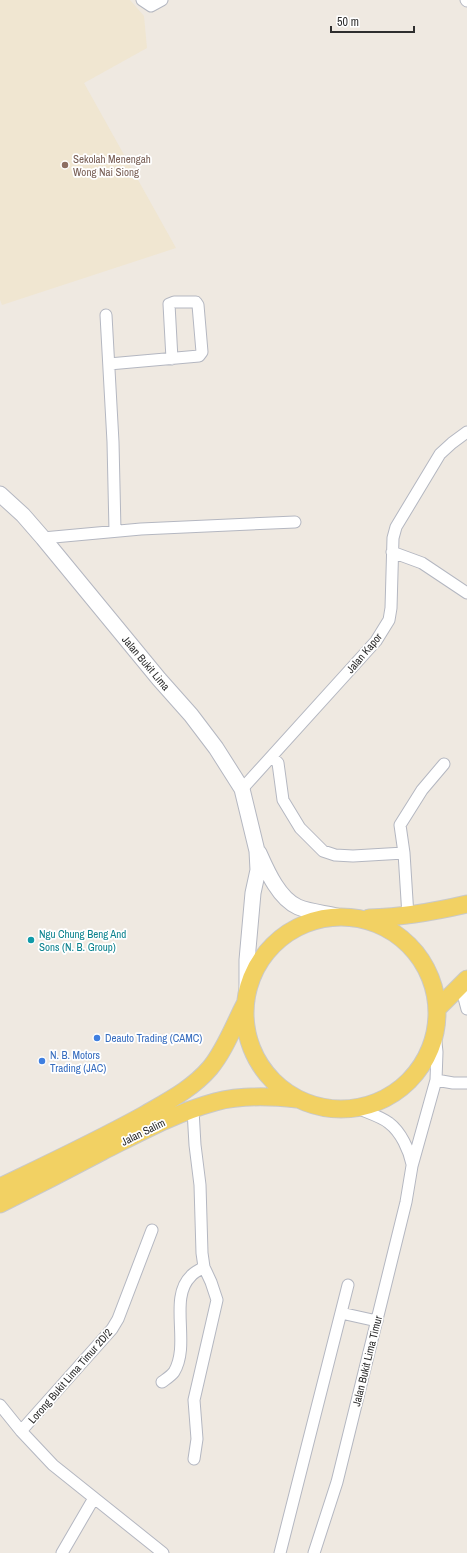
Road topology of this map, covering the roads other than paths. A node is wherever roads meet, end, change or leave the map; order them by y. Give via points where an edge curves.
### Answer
1 (162, 0) edge
2 (147, 3) edge
3 (106, 315) dead end
4 (172, 359) junction
5 (109, 364) junction
6 (467, 432) edge
7 (0, 494) edge
8 (295, 522) dead end
9 (115, 531) junction
10 (43, 538) junction
11 (392, 552) junction
12 (467, 593) edge
13 (272, 757) junction
14 (444, 764) dead end
15 (242, 789) junction
16 (258, 851) junction
17 (404, 854) junction
18 (467, 904) edge
19 (337, 916) junction
20 (408, 916) junction
21 (362, 919) junction
22 (464, 983) edge
23 (246, 997) junction
24 (437, 1009) junction
25 (467, 1009) edge
26 (435, 1033) junction
27 (436, 1080) junction
28 (467, 1083) edge
29 (297, 1099) junction
30 (357, 1108) junction
31 (193, 1110) junction
32 (412, 1166) junction
33 (0, 1187) edge
34 (0, 1204) edge
35 (152, 1230) dead end
36 (204, 1267) junction
37 (348, 1285) dead end
38 (341, 1313) junction
39 (377, 1321) junction
40 (162, 1382) dead end
41 (0, 1405) edge
42 (21, 1431) junction
43 (194, 1459) dead end
44 (94, 1498) junction
45 (62, 1553) edge
46 (163, 1553) edge
47 (280, 1553) edge
48 (314, 1553) edge

1 - 2 street
3 - 5 street
4 - 4 street via 199,356 202,352 196,302 169,304
4 - 5 street
5 - 9 street
6 - 11 street, Jalan Kapor via 440,454 423,481 396,527
7 - 10 main road, Jalan Bukit Lima
8 - 9 street
9 - 10 street
10 - 15 main road, Jalan Bukit Lima via 158,680 191,714
11 - 12 street via 422,563
11 - 13 street, Jalan Kapor via 389,620 376,641
13 - 15 street, Jalan Kapor
13 - 17 street via 278,763 282,800 300,828 323,851 353,856
14 - 17 street via 422,790 400,825
15 - 16 main road, Jalan Bukit Lima
16 - 19 main road via 272,880 297,907
16 - 23 main road via 247,960
17 - 20 street
18 - 20 main road
19 - 21 main road, Jalan Salim
19 - 23 main road, Jalan Salim via 313,921 290,931 271,947 256,968
20 - 21 main road
21 - 24 main road via 391,930 415,951 431,978
22 - 24 main road
22 - 25 street
23 - 29 main road via 247,1032 256,1059 274,1082
23 - 33 main road, Jalan Salim via 223,1047 211,1067 194,1085 122,1127
24 - 26 main road
26 - 27 street, Jalan Bukit Lima Timur
26 - 30 main road via 428,1054 416,1074 386,1098
27 - 28 street
27 - 32 street, Jalan Bukit Lima Timur
29 - 30 main road via 316,1106
29 - 31 main road, Jalan Salim via 270,1096 242,1098 215,1102
30 - 32 street, Jalan Bukit Lima Timur via 389,1122 410,1152
31 - 34 main road, Jalan Salim via 152,1126
31 - 36 street
32 - 39 street, Jalan Bukit Lima Timur via 406,1202
35 - 42 street, Lorong Bukit Lima Timur 2D/2 via 112,1329
36 - 40 street via 191,1276 182,1291 182,1333 177,1365 173,1373
36 - 43 street via 217,1300 194,1400 197,1439
37 - 38 street
38 - 39 street
38 - 47 street
39 - 48 street, Jalan Bukit Lima Timur via 336,1482
41 - 42 street
42 - 44 street via 53,1465
44 - 45 street
44 - 46 street

